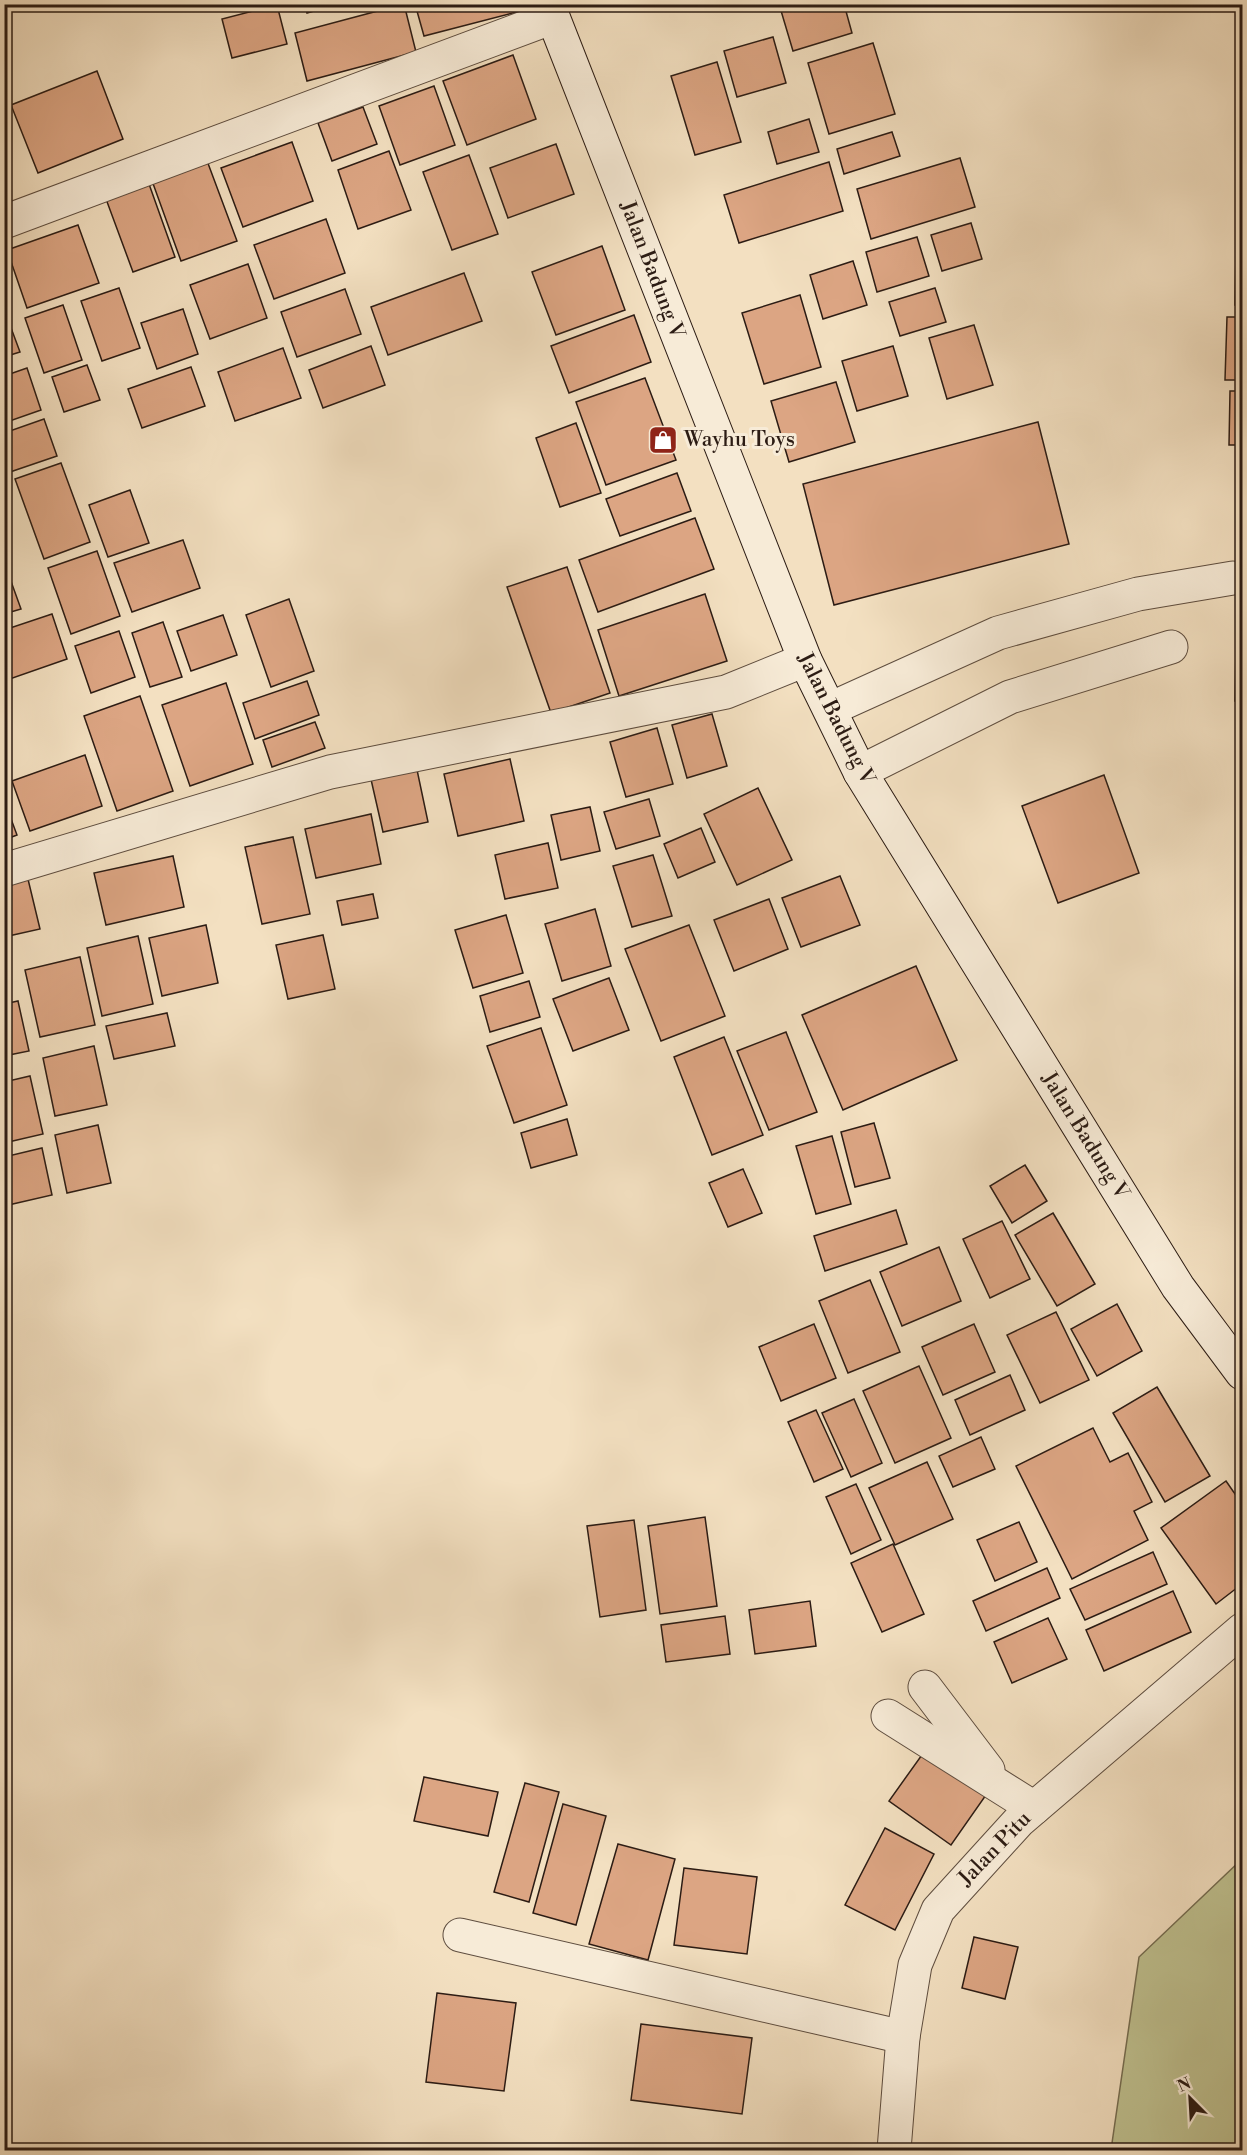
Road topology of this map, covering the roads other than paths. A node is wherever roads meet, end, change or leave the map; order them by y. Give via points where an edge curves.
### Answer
1 (551, 11) edge
2 (4, 222) edge
3 (1233, 578) dead end
4 (1171, 647) dead end
5 (805, 660) junction
6 (830, 709) junction
7 (860, 772) junction
8 (4, 870) edge
9 (1242, 1373) edge
10 (1242, 1630) edge
11 (925, 1687) dead end
12 (888, 1716) dead end
13 (1002, 1788) junction
14 (1034, 1808) junction
15 (460, 1935) dead end
16 (903, 2037) junction
17 (894, 2151) edge

1 - 2 street
1 - 5 street, Jalan Badung V
3 - 6 street via 1138,594 998,633
4 - 7 street via 1010,697
5 - 6 street, Jalan Badung V
5 - 8 street via 726,692 330,772
6 - 7 street, Jalan Badung V
7 - 9 street, Jalan Badung V via 1178,1287
10 - 14 street, Jalan Pitu
11 - 13 street
12 - 13 street
13 - 14 street
14 - 16 street, Jalan Pitu via 938,1910 915,1965
15 - 16 street
16 - 17 street, Jalan Pitu

